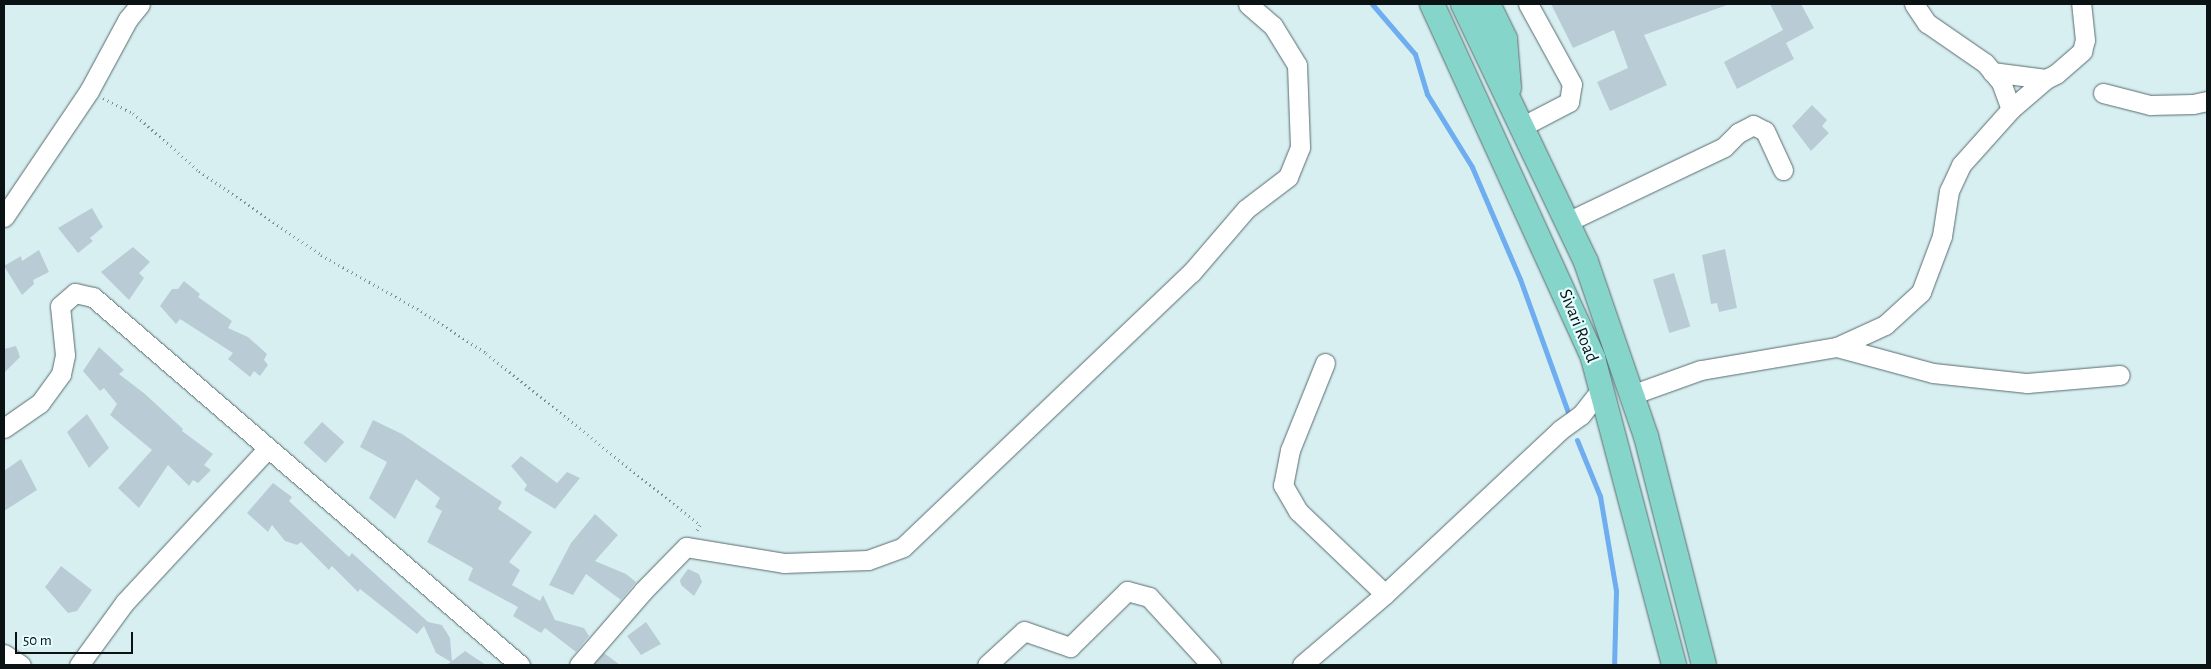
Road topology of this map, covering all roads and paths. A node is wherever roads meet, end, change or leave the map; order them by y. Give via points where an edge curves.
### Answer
1 (140, 4) edge
2 (1248, 4) edge
3 (1432, 4) edge
4 (1463, 4) edge
5 (1488, 4) edge
6 (1528, 4) edge
7 (1914, 4) edge
8 (2081, 4) edge
9 (1992, 72) junction
10 (2046, 80) junction
11 (89, 91) junction
12 (2103, 93) dead end
13 (2207, 100) edge
14 (1510, 105) junction
15 (2010, 109) junction
16 (1521, 127) junction
17 (1783, 170) dead end
18 (4, 217) edge
19 (1567, 222) junction
20 (1837, 347) junction
21 (1325, 363) dead end
22 (2120, 375) dead end
23 (1601, 389) junction
24 (1631, 395) junction
25 (1581, 415) junction
26 (4, 428) edge
27 (1612, 431) junction
28 (267, 449) junction
29 (686, 547) junction
30 (1384, 594) junction
31 (4, 654) edge
32 (21, 665) edge
33 (79, 665) edge
34 (520, 665) edge
35 (579, 665) edge
36 (987, 665) edge
37 (1211, 665) edge
38 (1302, 665) edge
39 (1674, 665) edge
40 (1704, 665) edge

1 - 11 street via 128,19
2 - 29 street via 1273,26 1297,65 1300,146 1288,177 1246,209 1192,273 903,547 868,560 784,563
3 - 23 main road, Sivari Road via 1560,280 1593,358
4 - 14 main road, Sivari Road
5 - 14 main road via 1505,39
6 - 16 street via 1572,84 1568,102
7 - 9 street via 1926,23 1985,63
8 - 10 street via 2085,40 2082,51
9 - 10 street
9 - 15 street via 2008,96
10 - 15 street
11 - 18 street
11 - 29 path via 133,113 199,170 321,255 421,311 486,354 700,525
12 - 13 street via 2150,105 2193,104
14 - 16 main road, Sivari Road
15 - 20 street via 1961,165 1953,182 1942,236 1921,292 1884,325
16 - 19 main road, Sivari Road
17 - 19 street via 1765,131 1753,125 1738,133 1724,147
19 - 24 main road, Sivari Road via 1586,262
20 - 22 street via 1942,374 2028,382
20 - 24 street via 1701,370
21 - 30 street via 1290,450 1283,485 1298,511
23 - 25 street
23 - 27 main road, Sivari Road
24 - 40 main road, Sivari Road via 1646,436
25 - 27 street
25 - 30 street via 1560,430
26 - 28 street via 40,403 61,374 65,355 60,306 75,293 94,298
27 - 39 main road, Sivari Road
28 - 33 street via 125,602
28 - 34 street
29 - 35 street
30 - 38 street
31 - 32 street
36 - 37 street via 1024,631 1070,647 1127,591 1148,597

